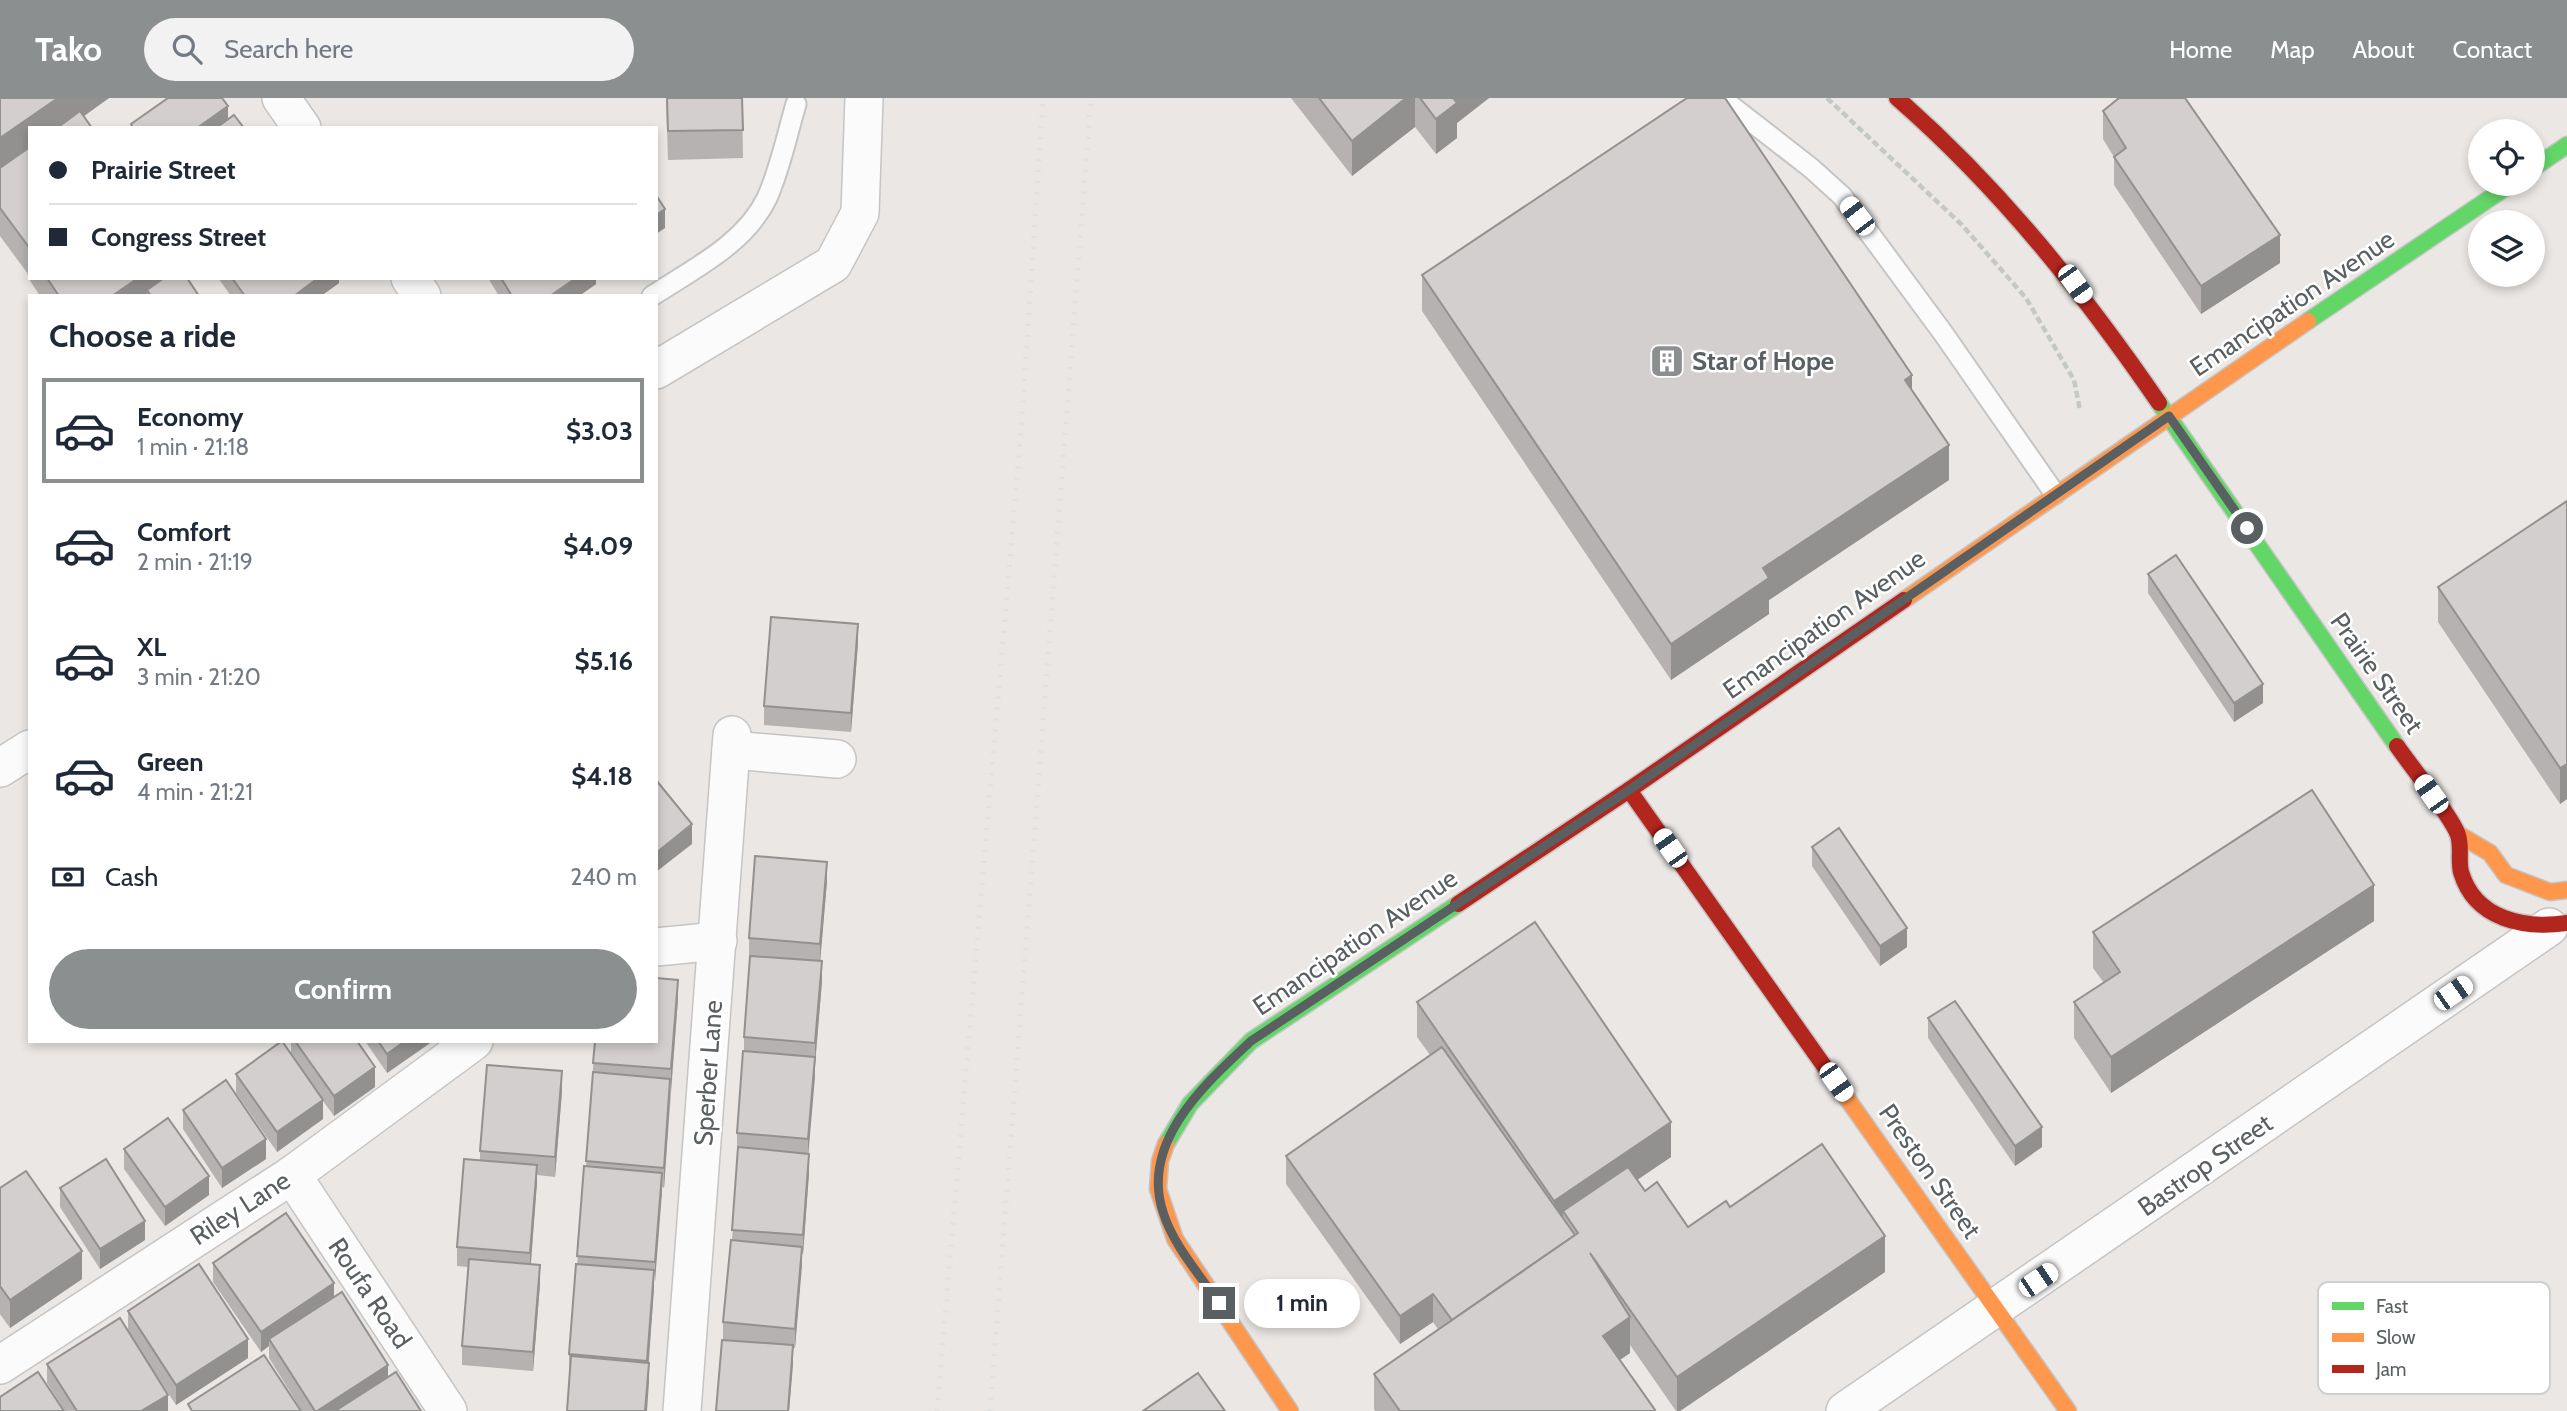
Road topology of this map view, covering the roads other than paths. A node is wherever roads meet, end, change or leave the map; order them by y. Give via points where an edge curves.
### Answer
1 (281, 98) edge
2 (863, 98) edge
3 (1721, 98) edge
4 (1897, 98) edge
5 (796, 104) dead end
6 (301, 126) edge
7 (2567, 145) edge
8 (2545, 160) edge
9 (2493, 196) edge
10 (655, 294) edge
11 (658, 369) edge
12 (2169, 416) junction
13 (2054, 495) junction
14 (28, 751) edge
15 (837, 759) dead end
16 (0, 768) edge
17 (1629, 790) junction
18 (2458, 834) junction
19 (2567, 890) edge
20 (2558, 925) edge
21 (718, 942) junction
22 (658, 947) edge
23 (471, 1043) edge
24 (292, 1174) junction
25 (1997, 1308) junction
26 (0, 1365) edge
27 (448, 1411) edge
28 (682, 1411) edge
29 (1290, 1411) edge
30 (1845, 1411) edge
31 (2068, 1411) edge

1 - 6 street
2 - 11 street via 860,213 833,264
3 - 13 lane via 1842,196 1943,332
4 - 12 main road, Prairie Street via 1942,135 2016,210
5 - 10 lane via 766,199 750,225 722,250
7 - 8 main road
9 - 12 main road, Emancipation Avenue
12 - 13 main road, Emancipation Avenue
12 - 18 main road, Prairie Street
13 - 17 main road, Emancipation Avenue
14 - 16 street
15 - 21 street, Sperber Lane via 732,743
17 - 25 main road, Preston Street
17 - 29 main road, Emancipation Avenue via 1251,1041 1179,1119 1161,1154 1157,1183 1163,1212 1175,1238
18 - 19 main road via 2490,853 2506,876 2550,892
18 - 20 main road, Prairie Street via 2462,876 2483,904 2505,923
20 - 25 street, Bastrop Street
21 - 22 street
21 - 28 street, Sperber Lane
23 - 24 street, Riley Lane
24 - 26 street, Riley Lane
24 - 27 street, Roufa Road
25 - 30 street, Bastrop Street
25 - 31 main road, Preston Street

